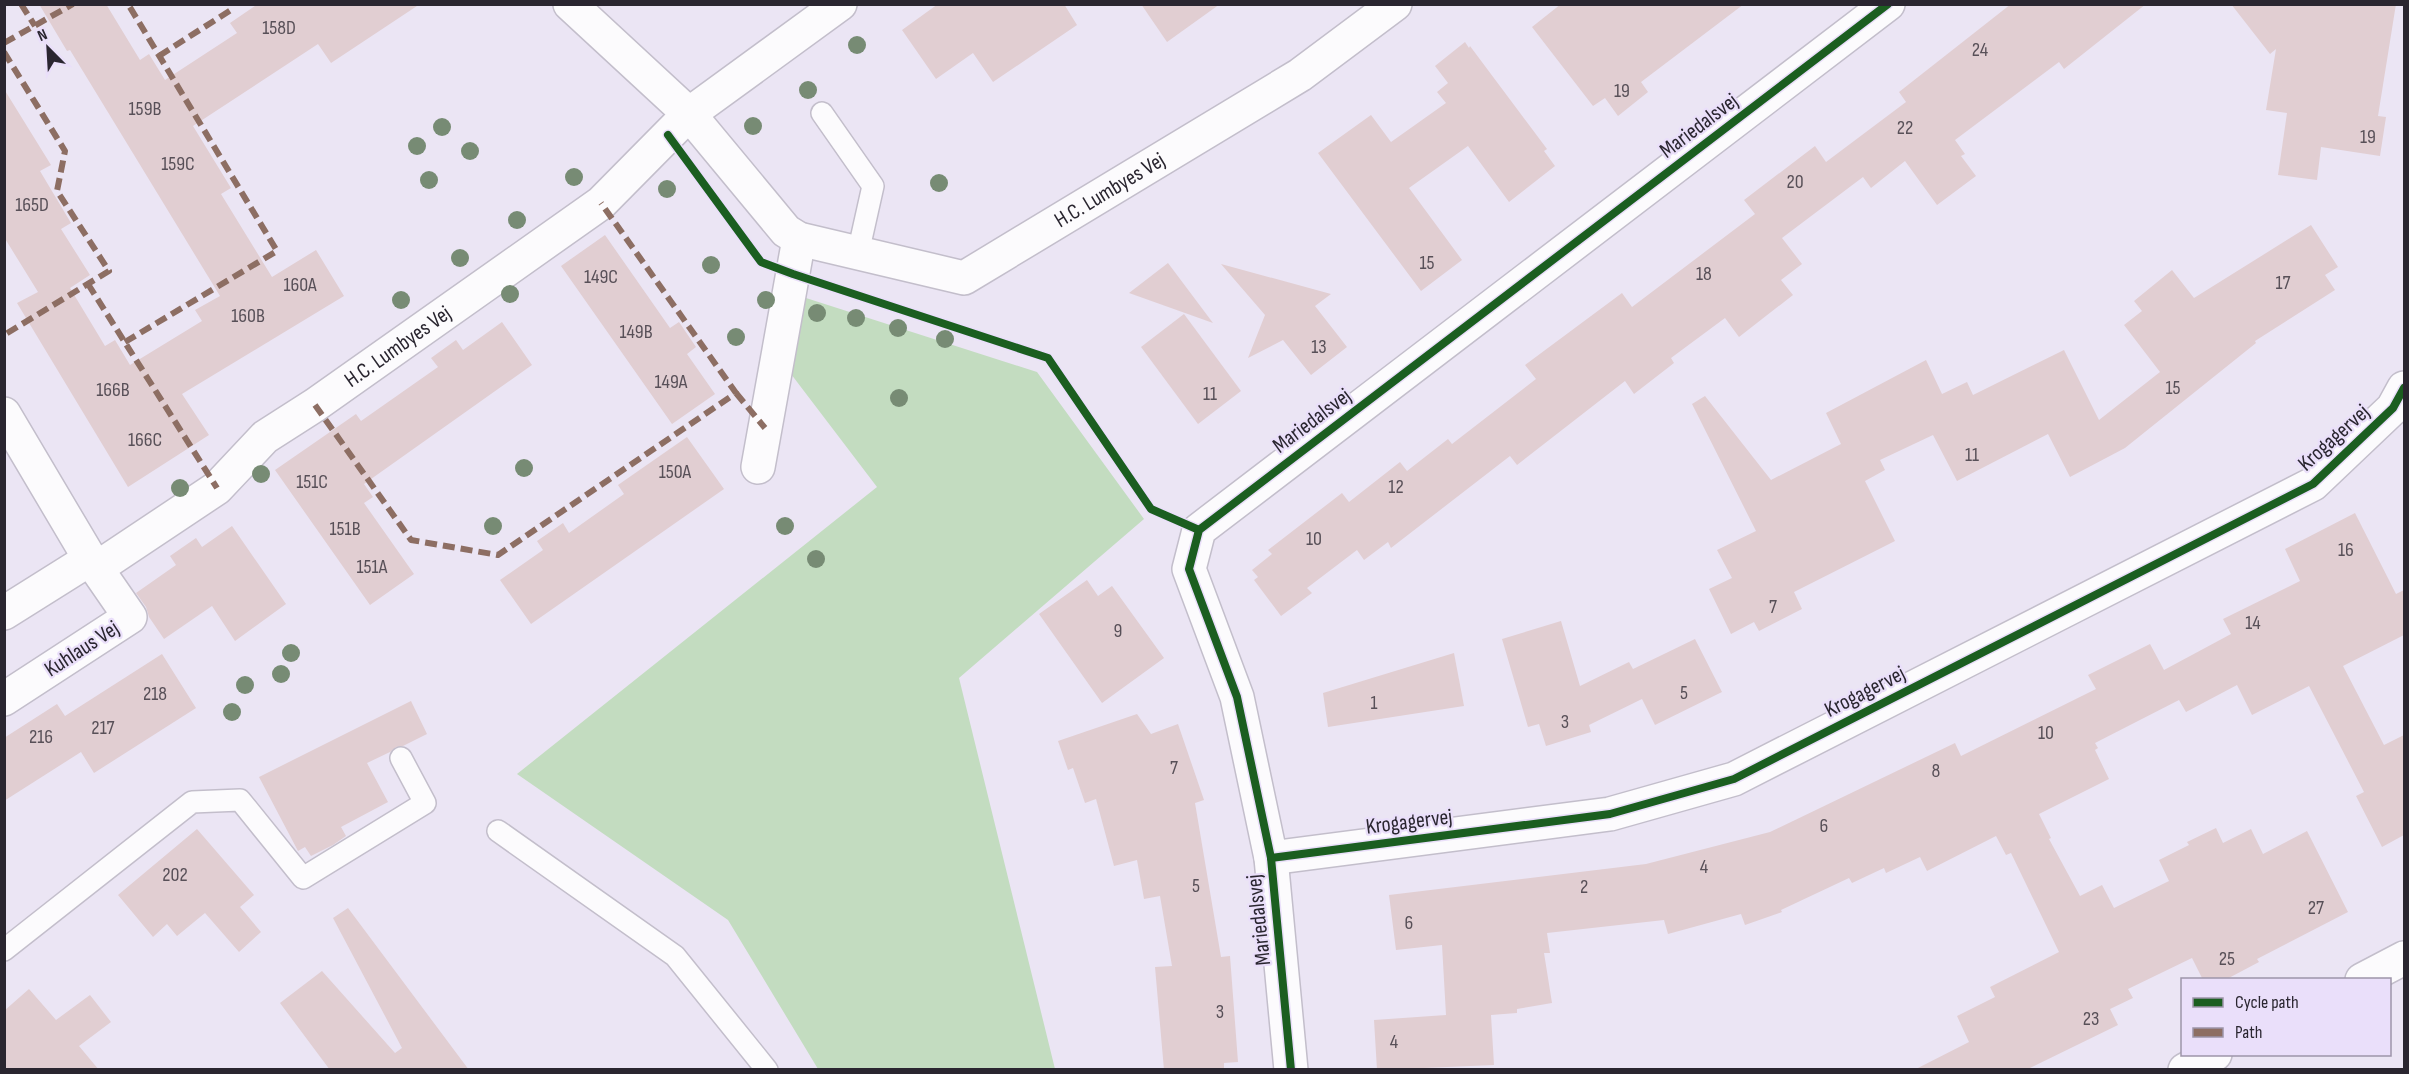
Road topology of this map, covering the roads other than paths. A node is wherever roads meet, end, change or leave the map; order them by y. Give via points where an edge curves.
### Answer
1 (570, 4) edge
2 (840, 4) edge
3 (1395, 4) edge
4 (1888, 4) edge
5 (822, 113) dead end
6 (689, 114) junction
7 (799, 239) junction
8 (858, 253) junction
9 (2404, 388) edge
10 (4, 414) edge
11 (758, 467) dead end
12 (94, 563) junction
13 (4, 613) edge
14 (4, 699) edge
15 (401, 758) dead end
16 (498, 831) dead end
17 (1271, 858) junction
18 (4, 950) edge
19 (2404, 958) edge
20 (2366, 978) edge
21 (2211, 1056) edge
22 (767, 1070) edge
23 (1291, 1070) edge
24 (2185, 1070) edge

1 - 6 street, H.C. Lumbyes Vej
2 - 6 street, H.C. Lumbyes Vej
3 - 8 street, H.C. Lumbyes Vej via 1300,75 964,278
4 - 17 street, Mariedalsvej via 1199,530 1189,569 1237,696
5 - 8 lane via 873,186
6 - 7 street, H.C. Lumbyes Vej via 786,231
6 - 12 street, H.C. Lumbyes Vej via 601,203 265,437 217,488
7 - 8 street, H.C. Lumbyes Vej
7 - 11 street
9 - 17 street, Krogagervej via 2393,408 2313,484 1734,779 1610,814
10 - 12 street, Kuhlaus Vej
12 - 13 street
12 - 14 street, Kuhlaus Vej via 130,617
15 - 18 lane via 425,803 303,878 240,800 192,802
16 - 22 lane via 675,956
17 - 23 street, Mariedalsvej
19 - 20 street
21 - 24 street

